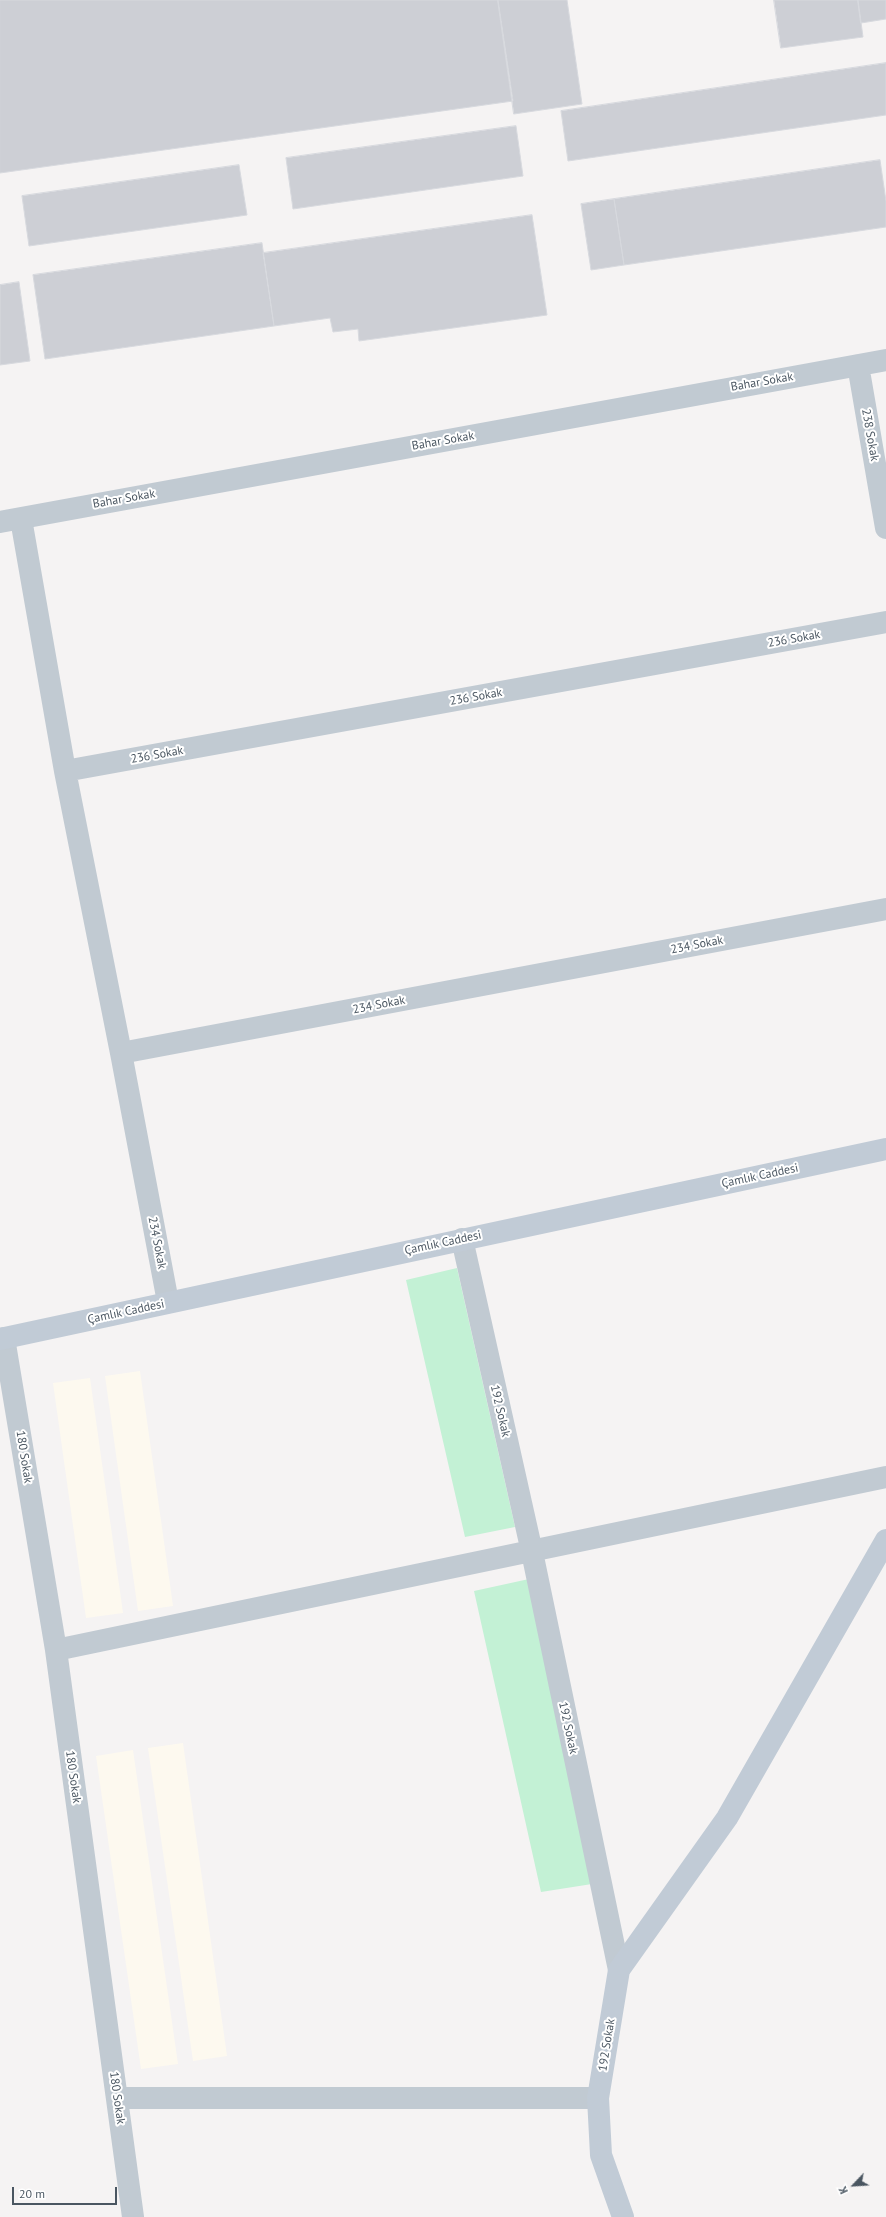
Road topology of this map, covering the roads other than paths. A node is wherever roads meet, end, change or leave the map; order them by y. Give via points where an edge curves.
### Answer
1 (886, 360) edge
2 (858, 365) junction
3 (21, 518) junction
4 (0, 522) edge
5 (886, 528) edge
6 (886, 622) edge
7 (65, 771) junction
8 (886, 909) edge
9 (121, 1053) junction
10 (886, 1149) edge
11 (462, 1239) junction
12 (168, 1302) junction
13 (2, 1338) edge
14 (886, 1477) edge
15 (886, 1540) edge
16 (532, 1552) junction
17 (56, 1650) junction
18 (619, 1970) junction
19 (117, 2098) junction
20 (598, 2098) junction
21 (133, 2217) edge
22 (623, 2217) edge

1 - 2 street, Bahar Sokak
2 - 3 street, Bahar Sokak
2 - 5 street, 238 Sokak
3 - 4 street, Bahar Sokak
3 - 7 street
6 - 7 street, 236 Sokak
7 - 9 street
8 - 9 street, 234 Sokak
9 - 12 street, 234 Sokak
10 - 11 street, Çamlık Caddesi
11 - 12 street, Çamlık Caddesi
11 - 16 street, 192 Sokak
12 - 13 street, Çamlık Caddesi
13 - 17 street, 180 Sokak
14 - 16 street
15 - 18 street via 727,1818
16 - 17 street
16 - 18 street, 192 Sokak
17 - 19 street, 180 Sokak
18 - 20 street, 192 Sokak
19 - 20 street
19 - 21 street, 180 Sokak
20 - 22 street, 192 Sokak via 601,2155

